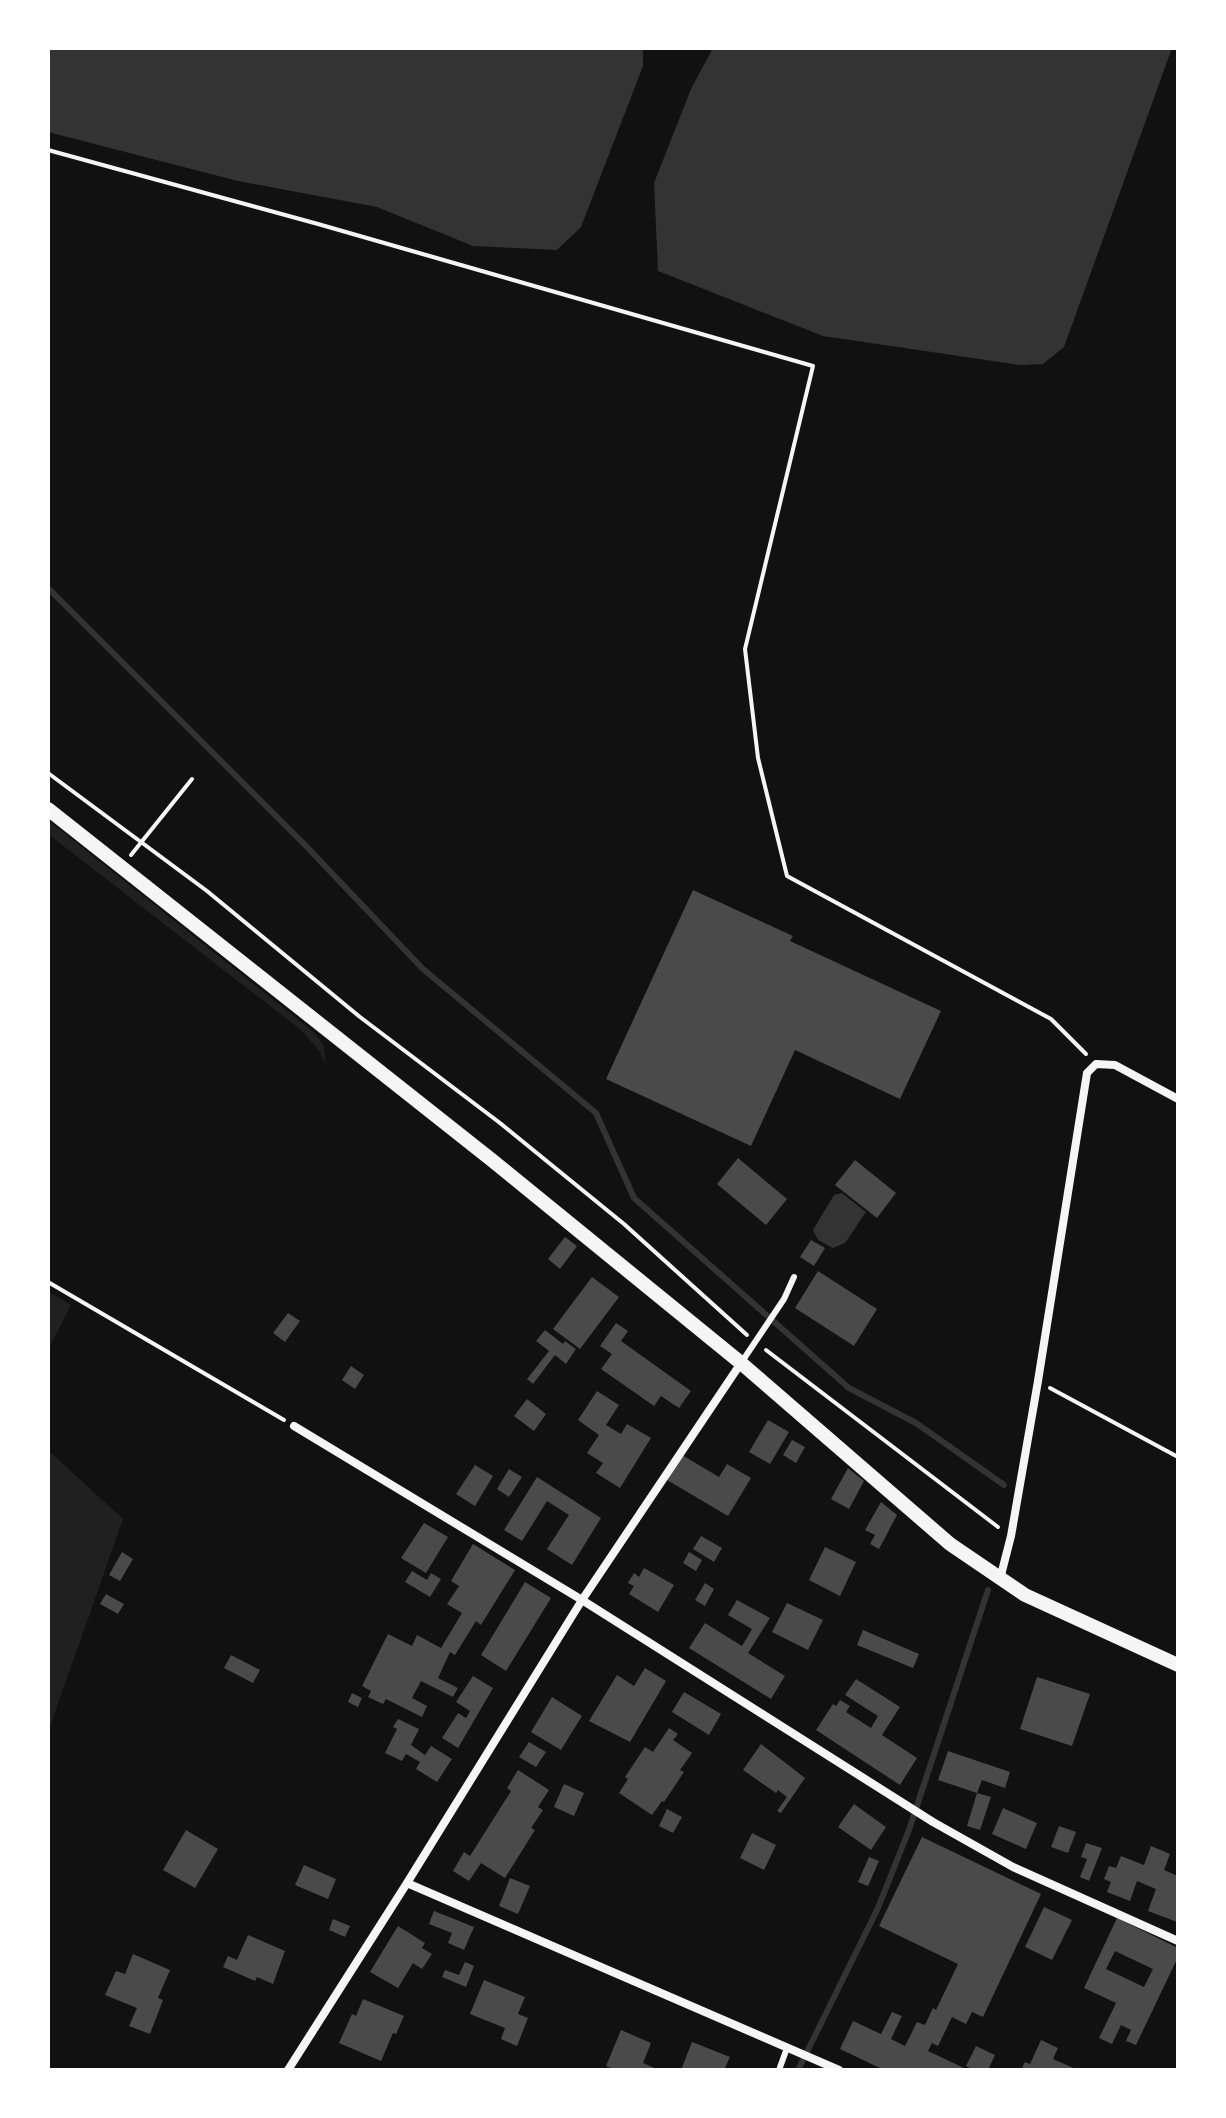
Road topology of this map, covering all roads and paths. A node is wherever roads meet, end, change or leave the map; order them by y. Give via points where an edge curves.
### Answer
1 (48, 150) edge
2 (48, 773) edge
3 (192, 779) dead end
4 (48, 809) edge
5 (142, 841) junction
6 (122, 867) junction
7 (1096, 1064) junction
8 (1178, 1099) edge
9 (794, 1277) dead end
10 (48, 1282) edge
11 (755, 1342) junction
12 (741, 1363) junction
13 (1038, 1381) junction
14 (294, 1426) joint
15 (1178, 1457) edge
16 (1011, 1536) junction
17 (1000, 1580) junction
18 (582, 1600) junction
19 (1178, 1665) edge
20 (407, 1883) junction
21 (1178, 1941) edge
22 (787, 2048) junction
23 (288, 2070) edge
24 (779, 2070) edge
25 (839, 2070) edge

1 - 7 path via 813,366 745,649 758,758 787,876 1051,1019
2 - 5 path
3 - 5 path
4 - 6 street
5 - 6 path
5 - 11 path via 611,1213
6 - 12 street
7 - 8 street via 1115,1065
7 - 13 street via 1087,1073
9 - 11 lane
10 - 14 path
11 - 12 lane
11 - 16 path
12 - 17 street via 950,1544
12 - 18 street
13 - 15 path
13 - 16 street
14 - 18 street
16 - 17 street
17 - 19 street
18 - 20 street
18 - 21 street via 933,1822 1013,1867
20 - 22 street
20 - 23 street
22 - 24 lane
22 - 25 street

